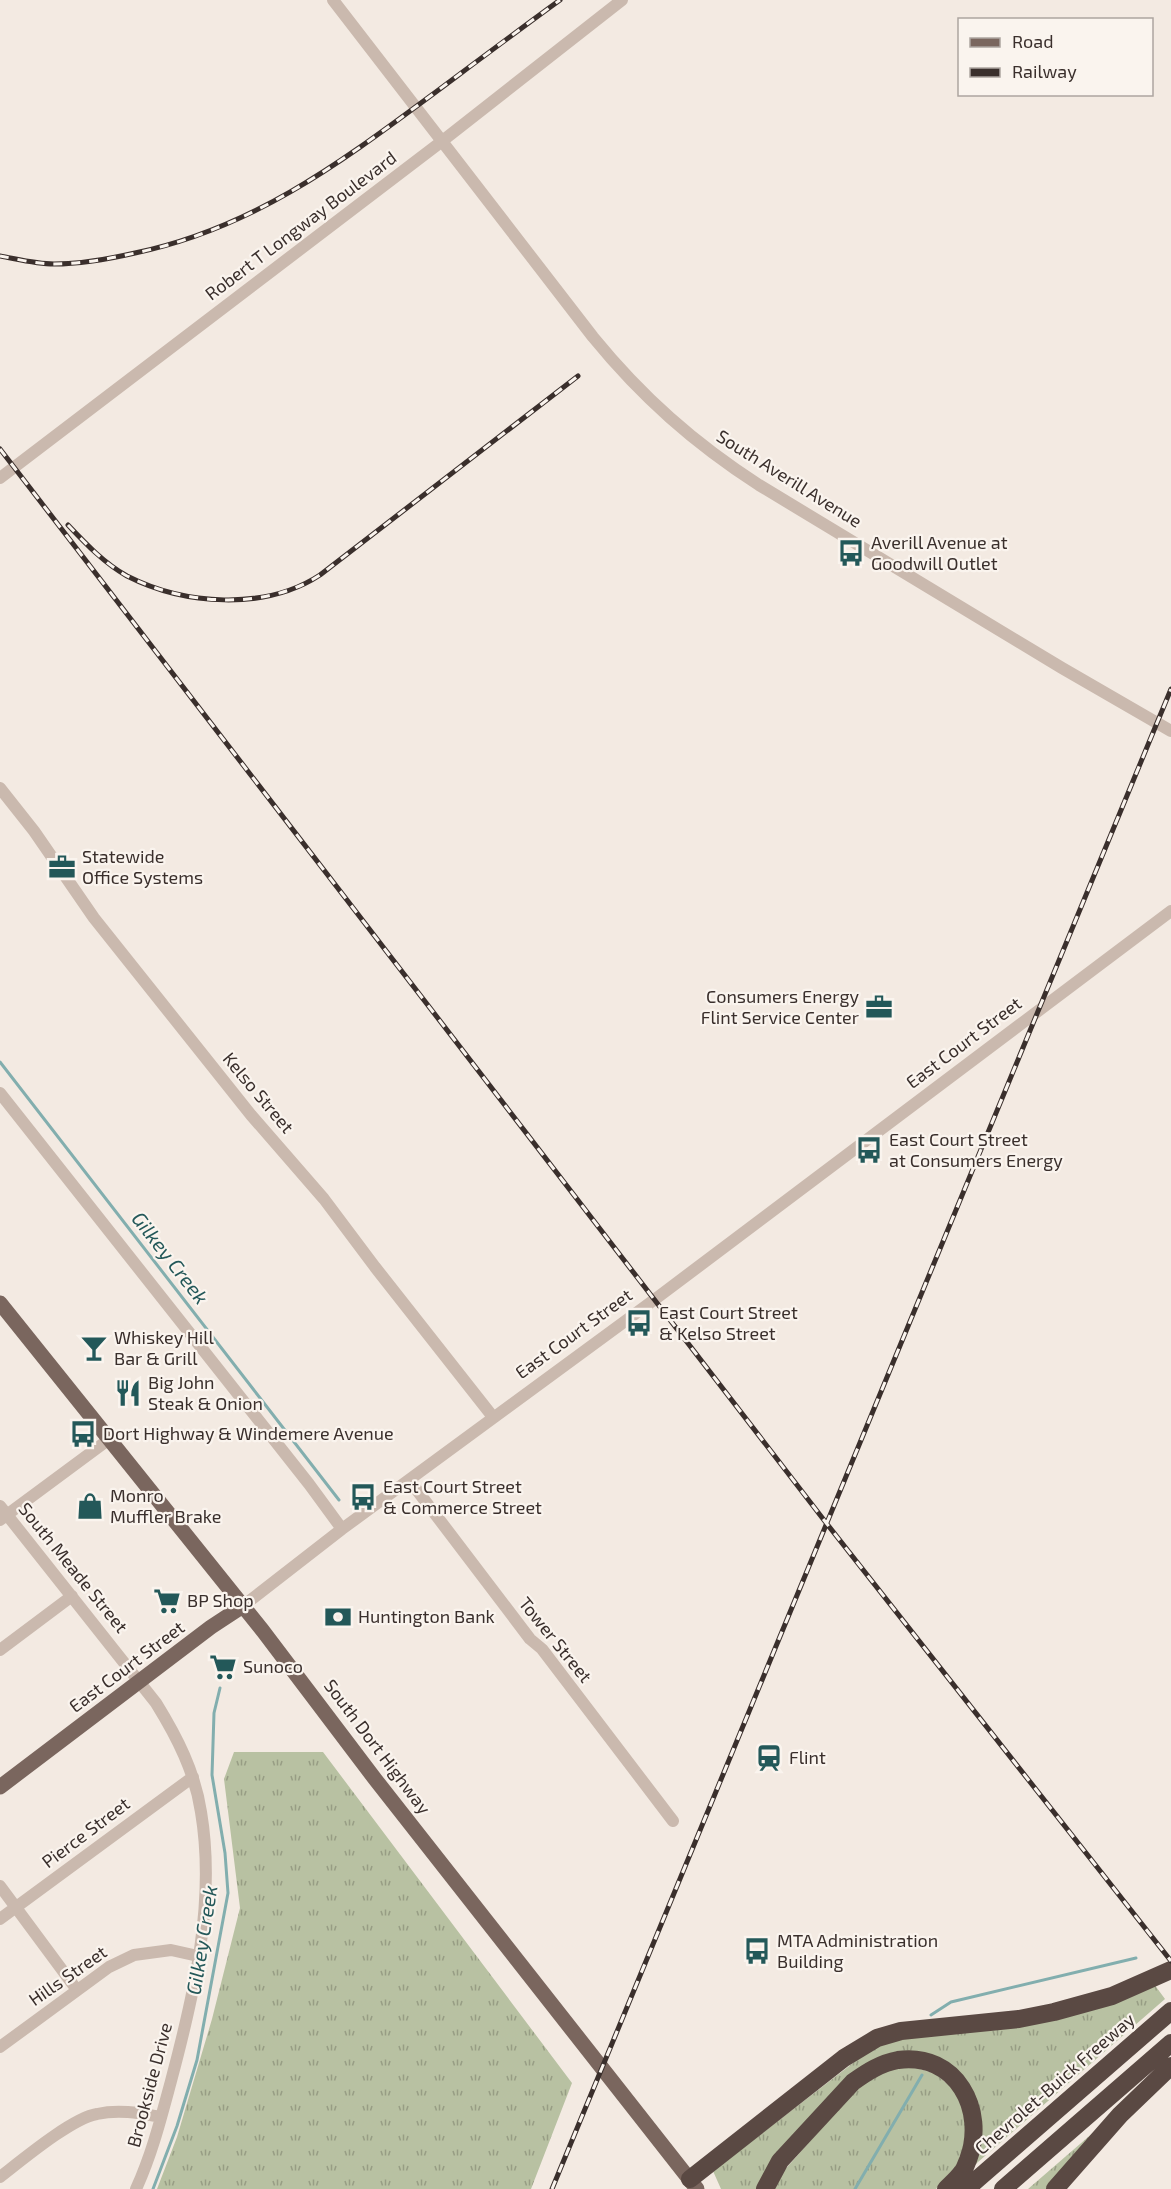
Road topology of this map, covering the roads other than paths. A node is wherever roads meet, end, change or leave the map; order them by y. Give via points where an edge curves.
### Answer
1 (333, 0) edge
2 (622, 0) edge
3 (441, 142) junction
4 (0, 478) edge
5 (1171, 731) edge
6 (0, 788) edge
7 (1171, 911) edge
8 (0, 1093) edge
9 (0, 1303) edge
10 (493, 1417) junction
11 (108, 1440) junction
12 (410, 1481) junction
13 (2, 1513) edge
14 (342, 1529) junction
15 (72, 1596) junction
16 (243, 1606) junction
17 (0, 1650) edge
18 (140, 1681) junction
19 (193, 1777) junction
20 (0, 1786) edge
21 (673, 1821) dead end
22 (0, 1886) edge
23 (16, 1907) junction
24 (0, 1919) edge
25 (198, 1956) junction
26 (1171, 1970) edge
27 (77, 1990) junction
28 (1171, 2011) edge
29 (1171, 2043) edge
30 (0, 2047) edge
31 (1171, 2066) edge
32 (161, 2117) junction
33 (0, 2177) edge
34 (693, 2184) edge
35 (136, 2189) edge
36 (765, 2189) edge
37 (946, 2189) edge
38 (966, 2189) edge
39 (1003, 2189) edge
40 (1055, 2189) edge

1 - 3 street, South Averill Avenue
2 - 3 street, Robert T Longway Boulevard
3 - 4 street, Robert T Longway Boulevard
3 - 5 street, South Averill Avenue via 611,359 651,402 698,443 759,485
6 - 10 street, Kelso Street via 94,918 251,1115 324,1198
7 - 10 street, East Court Street
8 - 14 street
9 - 11 main road, South Dort Highway
10 - 12 street, East Court Street
11 - 13 street
11 - 16 main road, South Dort Highway
12 - 14 street, East Court Street
12 - 21 street, Tower Street
13 - 15 street, South Meade Street
14 - 16 street, East Court Street
15 - 17 street
15 - 18 street, South Meade Street
16 - 18 main road, East Court Street
16 - 34 main road, South Dort Highway
18 - 19 street, Brookside Drive via 174,1732
18 - 20 main road, East Court Street
19 - 23 street, Pierce Street
19 - 25 street, Brookside Drive via 201,1810 206,1880
22 - 23 street
23 - 24 street, Pierce Street
23 - 27 street
25 - 27 street, Hills Street via 171,1950 134,1955
25 - 32 street, Brookside Drive via 184,2032
26 - 34 highway via 1094,2002 1046,2014 908,2030 877,2038 844,2058
27 - 30 street, Hills Street
28 - 38 highway, Chevrolet-Buick Freeway
29 - 39 highway
31 - 40 highway via 1120,2115
32 - 33 street via 128,2111 95,2114 67,2127
32 - 35 street, Brookside Drive
36 - 37 highway via 780,2161 853,2082 886,2063 912,2060 935,2066 953,2078 971,2104 975,2127 972,2149 963,2172

